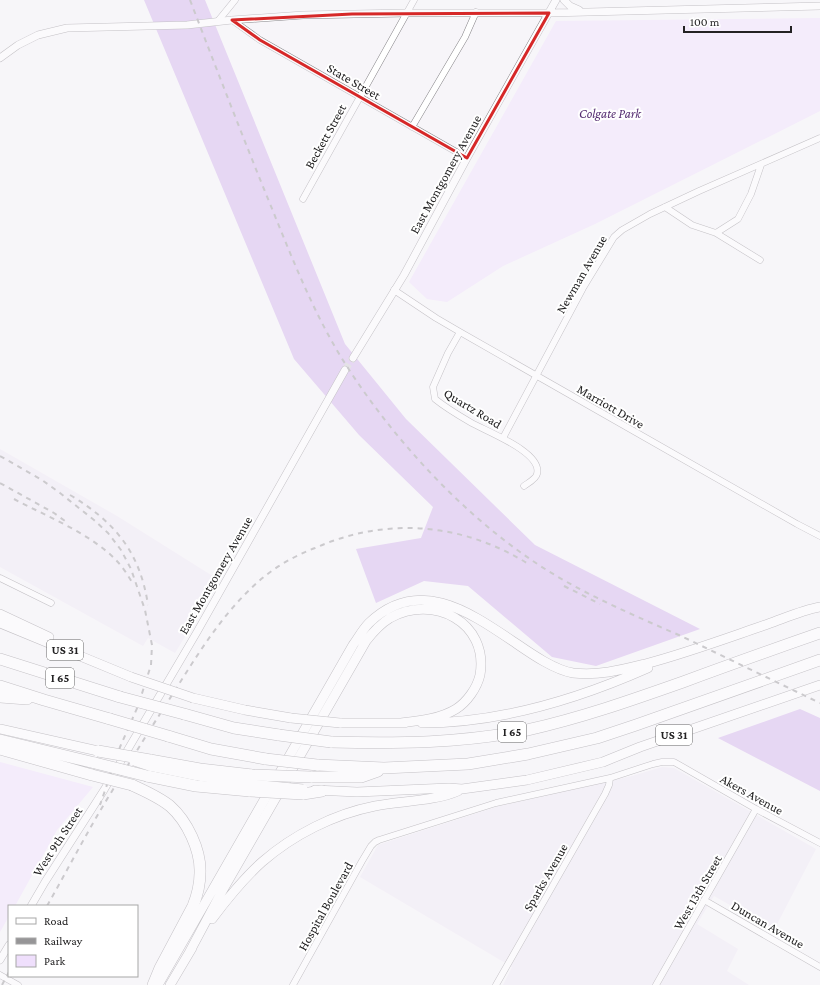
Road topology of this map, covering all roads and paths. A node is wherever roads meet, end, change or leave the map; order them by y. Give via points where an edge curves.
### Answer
1 (235, 0) edge
2 (414, 0) edge
3 (556, 0) edge
4 (564, 0) edge
5 (792, 3) edge
6 (820, 6) edge
7 (583, 11) junction
8 (476, 12) junction
9 (406, 13) junction
10 (549, 13) junction
11 (232, 20) junction
12 (218, 21) junction
13 (0, 58) edge
14 (359, 97) junction
15 (412, 127) junction
16 (820, 138) edge
17 (467, 158) junction
18 (761, 165) junction
19 (303, 199) dead end
20 (665, 207) junction
21 (716, 233) junction
22 (760, 260) dead end
23 (394, 290) junction
24 (460, 332) junction
25 (352, 358) tunnel mouth
26 (345, 370) tunnel mouth
27 (536, 376) junction
28 (503, 438) junction
29 (524, 486) dead end
30 (820, 536) edge
31 (0, 578) edge
32 (51, 603) dead end
33 (818, 606) edge
34 (0, 614) edge
35 (0, 622) edge
36 (820, 633) edge
37 (673, 656) junction
38 (0, 659) edge
39 (88, 660) junction
40 (820, 660) edge
41 (820, 685) edge
42 (0, 686) edge
43 (0, 697) edge
44 (44, 700) junction
45 (400, 724) junction
46 (0, 729) edge
47 (0, 740) edge
48 (0, 749) edge
49 (98, 751) joint
50 (148, 767) junction
51 (384, 768) junction
52 (610, 778) junction
53 (251, 784) junction
54 (462, 789) junction
55 (104, 790) joint
56 (322, 791) joint
57 (756, 809) junction
58 (820, 844) edge
59 (704, 900) junction
60 (32, 905) edge
61 (8, 946) edge
62 (189, 952) junction
63 (0, 960) edge
64 (820, 967) edge
65 (0, 975) edge
66 (18, 985) edge
67 (153, 985) edge
68 (158, 985) edge
69 (170, 985) edge
70 (293, 985) edge
71 (496, 985) edge
72 (656, 985) edge

1 - 12 street
2 - 9 street, Beckett Street
3 - 10 street, East Montgomery Avenue
4 - 7 street via 572,7
5 - 6 street
5 - 7 street
7 - 10 street
8 - 9 street
8 - 10 street
8 - 15 street via 465,37
9 - 11 street via 303,15
9 - 14 street, Beckett Street
10 - 17 street, East Montgomery Avenue
11 - 12 street
11 - 14 street, State Street via 260,40
12 - 13 street via 187,25 67,28 38,35
14 - 15 street, State Street
14 - 19 street, Beckett Street
15 - 17 street, State Street
16 - 18 street, Newman Avenue
17 - 23 street, East Montgomery Avenue
18 - 20 street, Newman Avenue
18 - 21 street via 751,194 738,219
20 - 21 street via 692,224
20 - 27 street, Newman Avenue via 633,223 614,237
21 - 22 street
23 - 24 street, Marriott Drive
23 - 25 street, East Montgomery Avenue
24 - 27 street, Marriott Drive
24 - 28 street, Quartz Road via 433,387 434,399 445,408
26 - 55 street, East Montgomery Avenue via 197,632
27 - 28 street, Newman Avenue
27 - 30 street, Marriott Drive
28 - 29 street, Quartz Road via 531,457 537,469 536,477
31 - 32 street
33 - 37 main road, US 31
34 - 39 main road via 63,644
35 - 39 main road, US 31
36 - 38 highway, I 65, bridge via 573,719 484,736 434,742 331,742 234,728 120,697
37 - 45 main road, US 31 via 581,694 508,714 444,723
37 - 68 main road via 624,670 603,673 572,672 535,656 480,619 451,606 416,600 390,607 368,625 353,645
39 - 45 main road, US 31, bridge via 193,698 244,710 340,723
40 - 51 highway, I 65 via 597,738 528,754 468,764
41 - 54 main road, US 31 via 602,762 527,780
42 - 44 highway, I 65
43 - 44 highway
44 - 51 highway, I 65, bridge via 211,749 317,765
45 - 62 main road via 452,711 468,698 477,683 481,668 478,646 469,630 453,616 432,610 400,614 384,622 366,641
46 - 49 main road
47 - 50 highway, bridge via 95,763
48 - 67 highway, bridge via 132,785 171,807 185,824 196,846 200,872 196,899
49 - 50 highway, bridge
50 - 53 highway via 200,769
50 - 53 highway via 196,786
51 - 53 highway, bridge via 361,777 311,777
52 - 57 street, Akers Avenue via 653,764 674,762
52 - 70 street, Hospital Boulevard via 496,803 375,842
52 - 71 street, Sparks Avenue via 605,794
53 - 56 highway, bridge via 303,792
54 - 56 main road, US 31
54 - 62 main road via 448,795 358,810 321,824 283,845 262,862 225,901
55 - 60 street, West 9th Street
57 - 58 street, Akers Avenue
57 - 59 street, West 13th Street
59 - 64 street, Duncan Avenue
59 - 72 street, West 13th Street
61 - 63 street
62 - 69 main road
65 - 66 street

